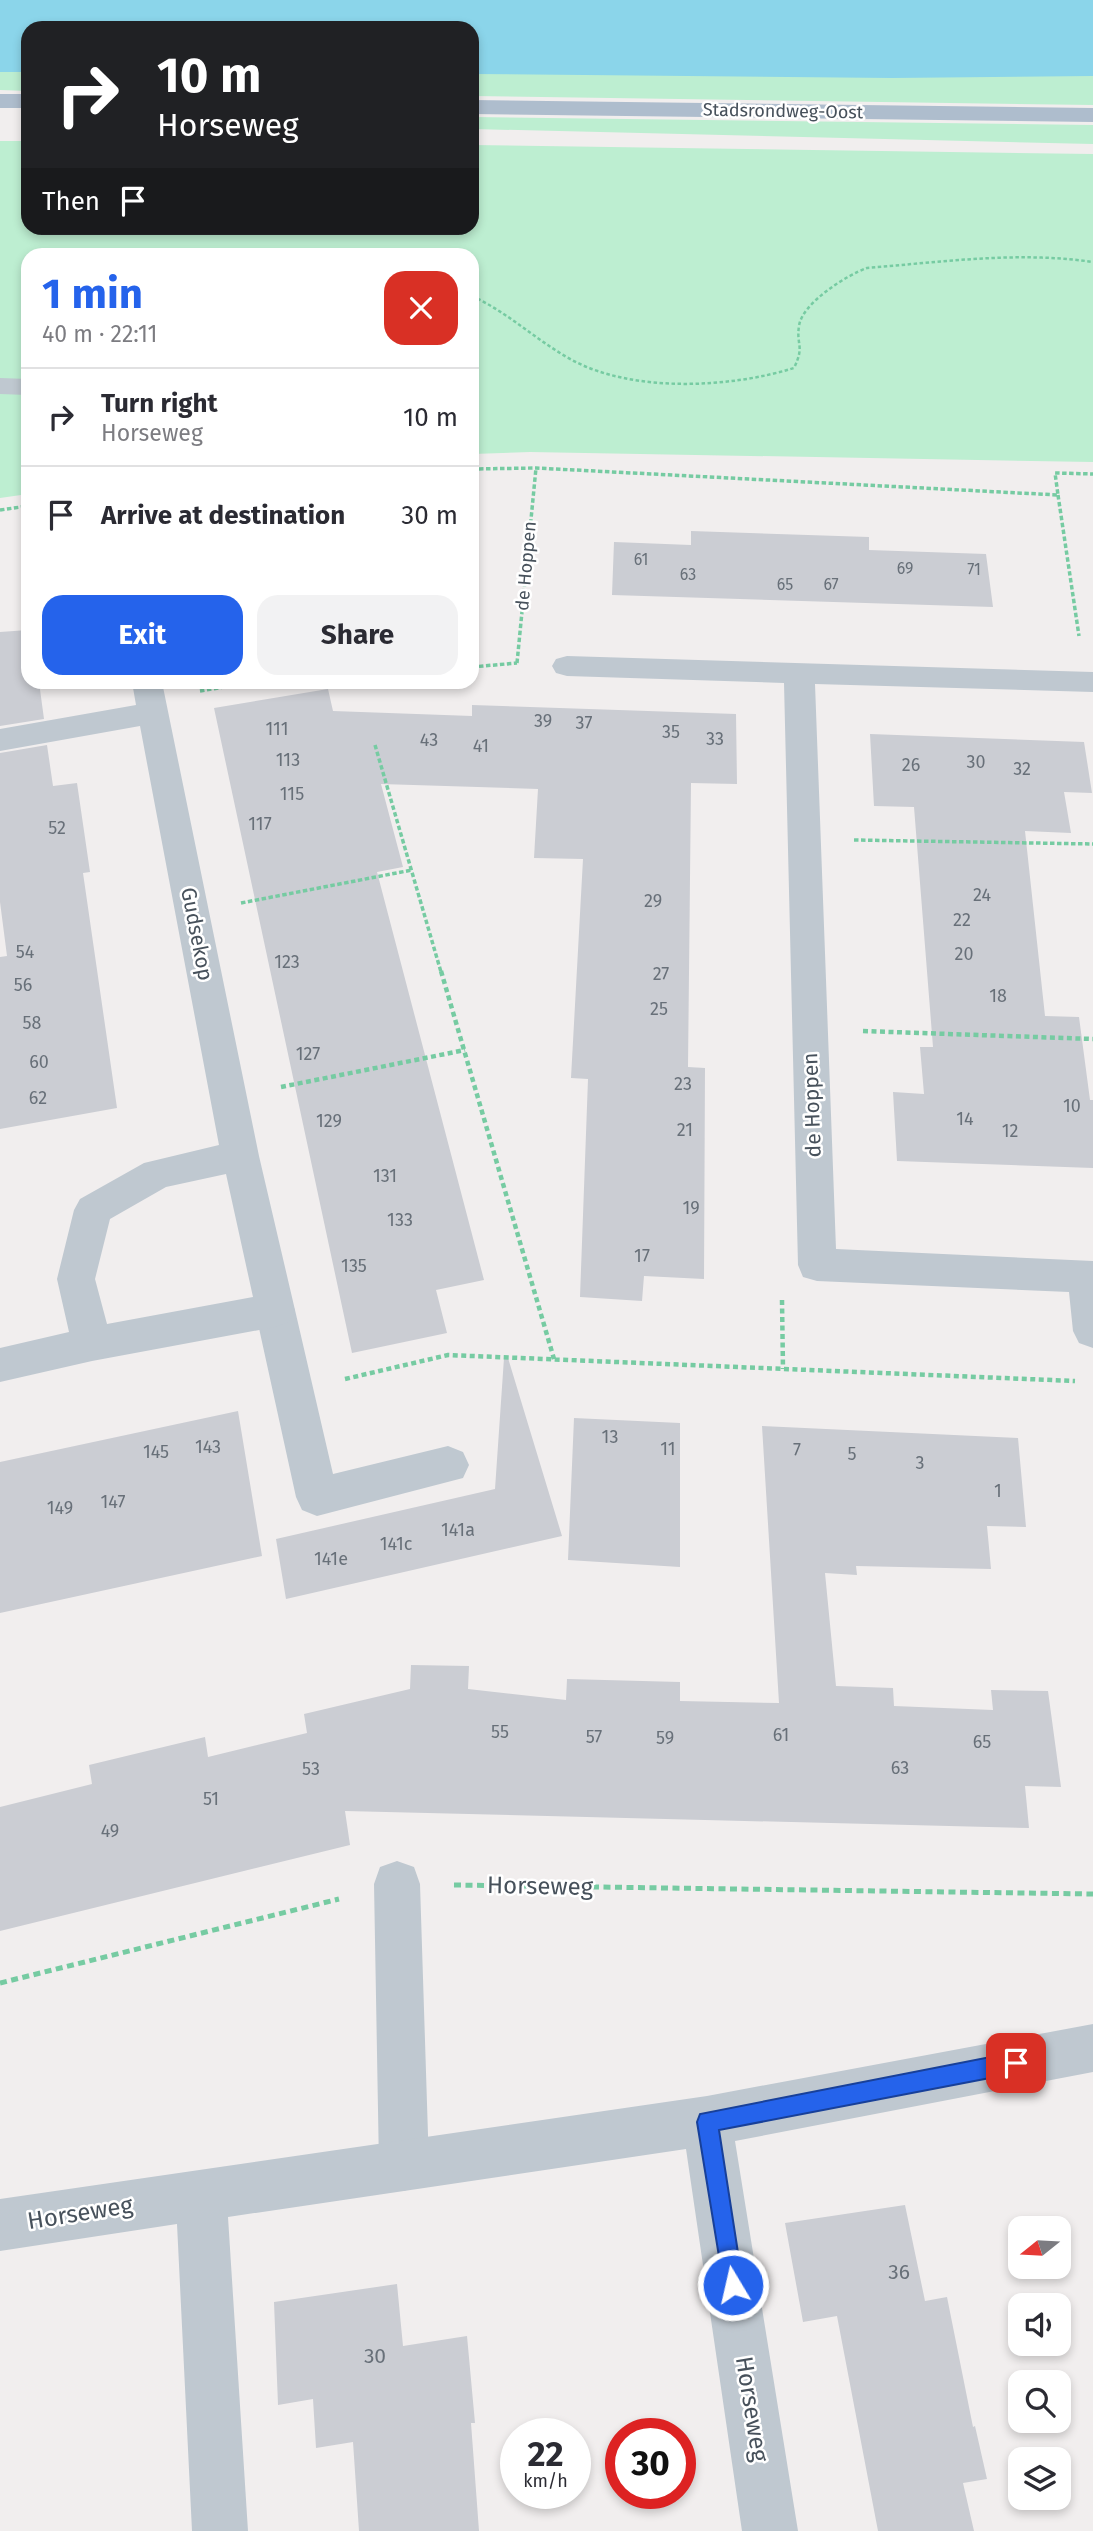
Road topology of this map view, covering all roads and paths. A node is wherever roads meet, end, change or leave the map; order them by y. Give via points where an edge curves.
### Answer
1 (0, 101) edge
2 (21, 101) edge
3 (479, 107) edge
4 (1093, 115) edge
5 (1093, 262) edge
6 (479, 300) edge
7 (0, 386) edge
8 (21, 387) edge
9 (536, 468) junction
10 (479, 469) edge
11 (1093, 474) edge
12 (1058, 495) junction
13 (21, 507) edge
14 (0, 510) edge
15 (517, 663) dead end
16 (567, 666) dead end
17 (799, 673) junction
18 (1090, 682) edge
19 (150, 698) edge
20 (0, 740) edge
21 (375, 745) dead end
22 (804, 840) junction
23 (1093, 844) edge
24 (412, 870) junction
25 (192, 912) junction
26 (810, 1029) junction
27 (1093, 1039) edge
28 (465, 1050) junction
29 (228, 1098) junction
30 (240, 1156) junction
31 (817, 1265) junction
32 (1090, 1277) edge
33 (275, 1310) junction
34 (1093, 1331) edge
35 (92, 1345) junction
36 (554, 1359) junction
37 (0, 1365) edge
38 (783, 1369) junction
39 (1080, 1382) dead end
40 (293, 1391) junction
41 (448, 1465) dead end
42 (397, 1884) junction
43 (1093, 1894) edge
44 (0, 1983) edge
45 (1093, 2048) edge
46 (707, 2122) junction
47 (404, 2165) junction
48 (201, 2195) junction
49 (0, 2225) edge
50 (220, 2531) edge
51 (770, 2531) edge

1 - 2 main road
3 - 4 main road, Stadsrondweg-Oost
5 - 6 path via 1011,257 867,268 847,275 802,316 798,328 801,354 794,368 773,377 716,382 606,374 574,361
7 - 8 street
9 - 10 path
9 - 12 path
9 - 15 path, de Hoppen
11 - 12 path via 1055,473
12 - 18 path
13 - 14 path
16 - 17 street
17 - 18 street
17 - 22 street, de Hoppen
19 - 20 street, Gudsekop
19 - 25 street, Gudsekop
21 - 24 path
22 - 23 path
22 - 26 street, de Hoppen
24 - 25 path
24 - 28 path
25 - 29 street, Gudsekop
26 - 27 path
26 - 31 street, de Hoppen
28 - 29 path
28 - 36 path
29 - 30 street, Gudsekop
30 - 33 street, Gudsekop
30 - 35 street via 157,1174 93,1210 76,1279
31 - 32 street
31 - 38 path via 782,1288
32 - 34 street
33 - 35 street
33 - 40 street, Gudsekop
35 - 37 street
36 - 38 path
36 - 40 path via 448,1355
38 - 39 path
40 - 41 street, Gudsekop via 317,1497
42 - 43 path, Horseweg
42 - 44 path, Horseweg
42 - 47 street
45 - 46 street, Horseweg
46 - 47 street, Horseweg
46 - 51 street, Horseweg
47 - 48 street, Horseweg
48 - 49 street, Horseweg
48 - 50 street

